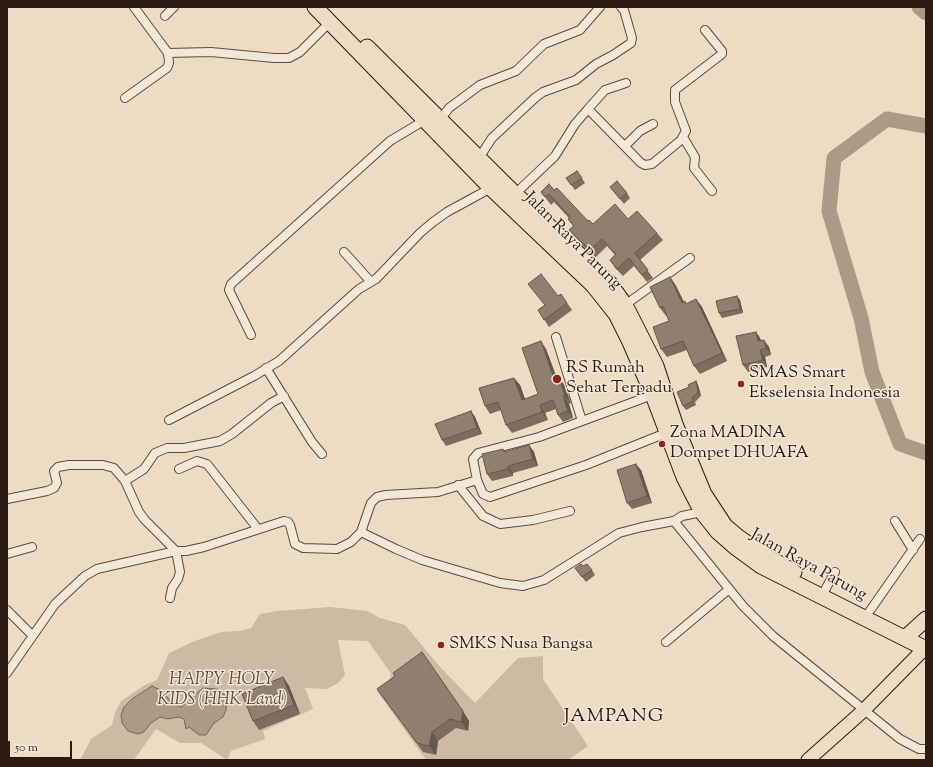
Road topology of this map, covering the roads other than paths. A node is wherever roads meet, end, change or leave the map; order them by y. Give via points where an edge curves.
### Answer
1 (134, 7) edge
2 (174, 7) edge
3 (315, 7) edge
4 (329, 7) edge
5 (600, 7) edge
6 (621, 7) edge
7 (165, 16) dead end
8 (323, 29) junction
9 (705, 30) dead end
10 (168, 53) junction
11 (626, 83) dead end
12 (125, 98) dead end
13 (588, 109) junction
14 (432, 120) junction
15 (653, 124) dead end
16 (683, 137) junction
17 (625, 146) junction
18 (479, 158) junction
19 (712, 190) dead end
20 (481, 194) junction
21 (515, 194) junction
22 (344, 252) dead end
23 (690, 258) dead end
24 (371, 282) junction
25 (626, 305) junction
26 (251, 335) dead end
27 (556, 338) dead end
28 (266, 368) junction
29 (658, 393) junction
30 (284, 396) junction
31 (169, 420) dead end
32 (582, 421) junction
33 (666, 433) junction
34 (322, 454) dead end
35 (179, 469) dead end
36 (477, 480) junction
37 (125, 481) junction
38 (458, 485) junction
39 (7, 499) edge
40 (570, 510) dead end
41 (702, 512) junction
42 (678, 519) junction
43 (896, 521) dead end
44 (258, 530) junction
45 (361, 532) junction
46 (920, 539) dead end
47 (32, 547) dead end
48 (913, 550) junction
49 (176, 551) junction
50 (7, 554) edge
51 (835, 572) dead end
52 (728, 590) junction
53 (825, 590) junction
54 (170, 598) dead end
55 (7, 610) edge
56 (870, 612) junction
57 (926, 619) edge
58 (32, 635) junction
59 (666, 642) dead end
60 (920, 642) edge
61 (7, 673) edge
62 (865, 709) junction
63 (926, 749) edge
64 (811, 759) edge

1 - 10 street
2 - 7 street
3 - 8 highway, Jalan Raya Parung
4 - 14 highway, Jalan Raya Parung
5 - 14 street via 580,30 544,44 516,71 480,85
6 - 18 street via 632,38 631,43 596,64 576,80 536,96 492,138
8 - 10 street via 298,54 289,58 211,52
8 - 14 highway, Jalan Raya Parung
9 - 16 street via 722,54 675,90 674,102 685,127
10 - 12 street via 167,68
11 - 13 street via 605,90
13 - 17 street
13 - 21 street via 575,124 555,156
14 - 18 highway, Jalan Raya Parung
14 - 20 highway, Jalan Raya Parung
14 - 26 street via 390,141 231,284 229,290
15 - 17 street via 640,131
16 - 17 street via 649,165 641,163
16 - 19 street via 695,157 694,168
18 - 21 highway, Jalan Raya Parung
20 - 24 street via 448,212 420,233
20 - 29 highway, Jalan Raya Parung via 593,285 616,314
21 - 25 highway, Jalan Raya Parung via 605,279
22 - 24 street
23 - 25 street
24 - 28 street via 359,289 296,346
25 - 29 highway, Jalan Raya Parung via 656,366
27 - 32 street
28 - 30 street
28 - 31 street
29 - 32 street
29 - 33 highway, Jalan Raya Parung
29 - 53 highway, Jalan Raya Parung via 704,494 725,526 761,553
30 - 34 street
30 - 37 street via 220,441 184,448 168,448 154,453 144,469
32 - 36 street via 539,437 478,453 473,459
33 - 36 street via 586,465 490,497 483,494
33 - 41 highway, Jalan Raya Parung
35 - 44 street via 197,461 207,464
36 - 38 street
37 - 39 street via 112,467 69,465 55,469 58,483 52,489
37 - 49 street via 142,516
38 - 40 street via 484,516 500,524 533,520
38 - 45 street via 423,494 377,497 371,503
41 - 42 street
41 - 60 highway, Jalan Raya Parung via 718,532 761,566
42 - 45 street via 619,533 544,580 523,586 500,583 422,560
42 - 52 street
43 - 48 street
44 - 45 street via 286,521 295,544 303,548 338,549 351,542
44 - 49 street via 204,547
46 - 48 street
47 - 50 street
48 - 56 street
49 - 54 street via 180,572
49 - 58 street via 97,569 85,576 55,604
51 - 53 street
52 - 59 street
52 - 62 street via 773,636
53 - 56 highway, Jalan Raya Parung
55 - 58 street
56 - 60 highway, Jalan Raya Parung
57 - 60 highway
58 - 61 street
60 - 62 main road via 880,694
62 - 63 street via 900,739 919,749
62 - 64 main road

